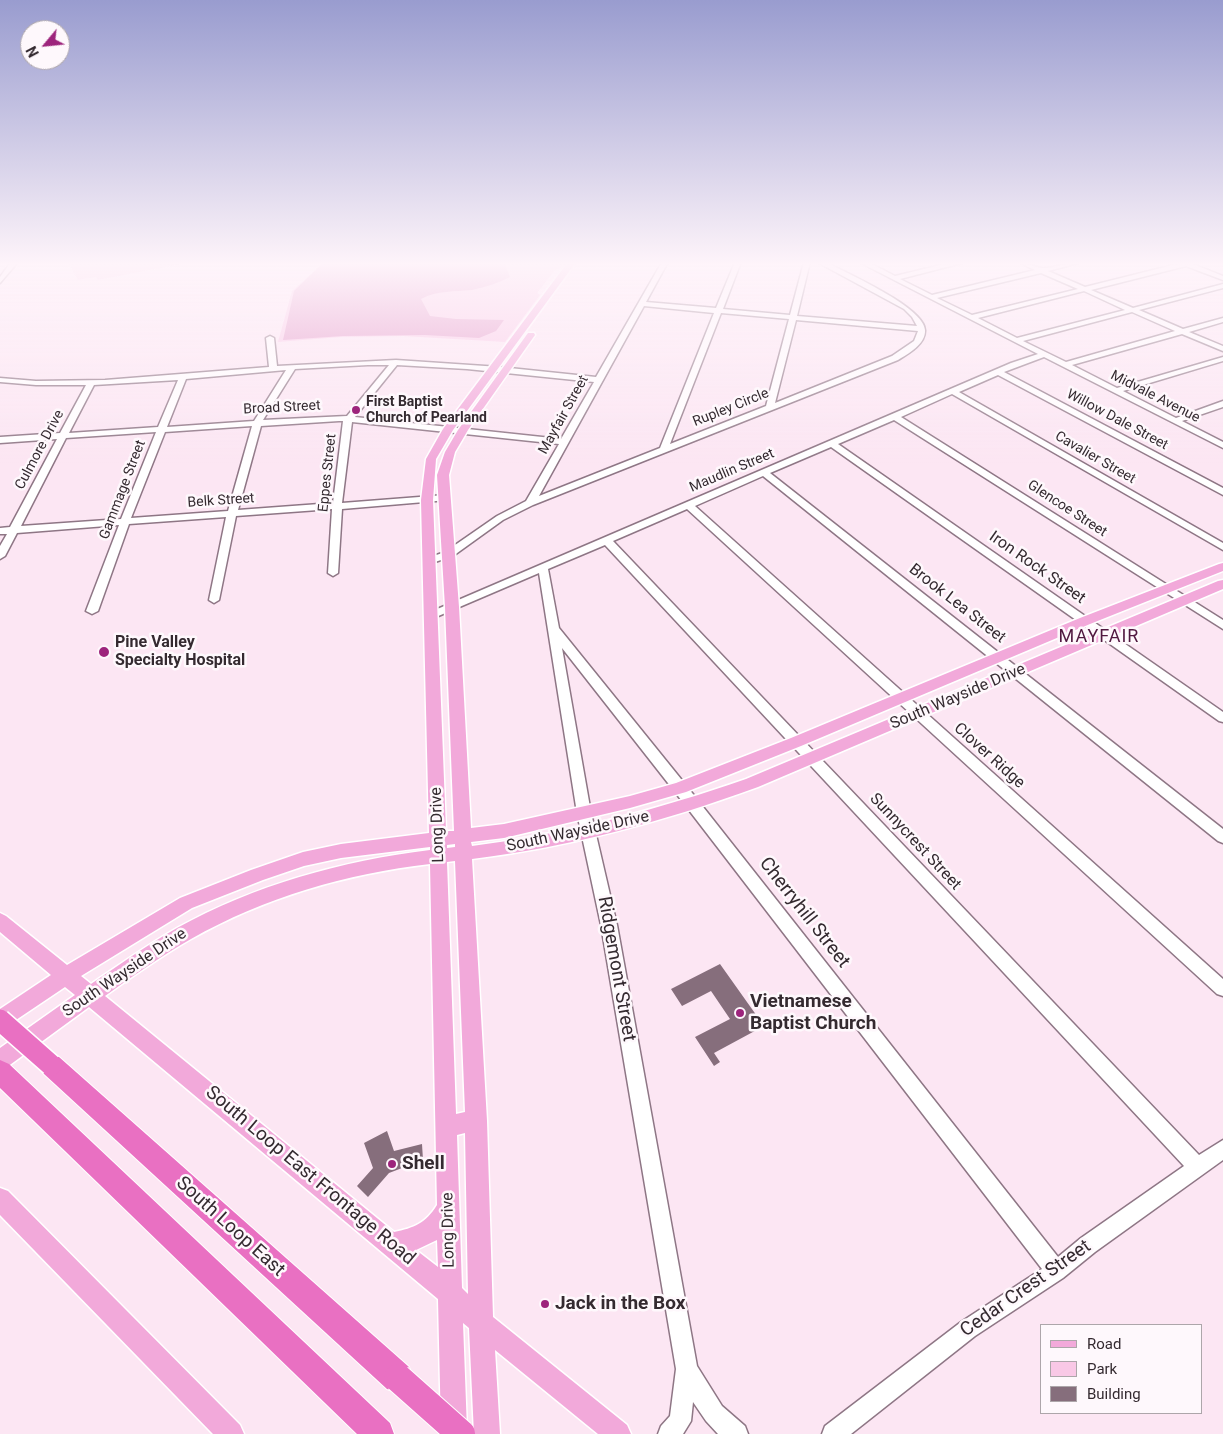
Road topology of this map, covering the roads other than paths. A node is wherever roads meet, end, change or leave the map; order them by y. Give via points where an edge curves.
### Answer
1 (530, 329) edge
2 (535, 329) dead end
3 (628, 329) edge
4 (711, 329) edge
5 (790, 329) edge
6 (911, 329) edge
7 (996, 329) edge
8 (1060, 329) edge
9 (1177, 329) edge
10 (1190, 329) edge
11 (922, 330) joint
12 (1182, 331) junction
13 (270, 338) dead end
14 (1018, 340) junction
15 (519, 342) junction
16 (1223, 349) edge
17 (1045, 354) junction
18 (1223, 360) edge
19 (396, 362) junction
20 (1064, 365) junction
21 (292, 367) junction
22 (273, 369) junction
23 (494, 369) junction
24 (506, 370) junction
25 (998, 372) junction
26 (182, 379) junction
27 (599, 380) junction
28 (2, 383) edge
29 (91, 383) junction
30 (1115, 391) junction
31 (954, 392) junction
32 (470, 399) junction
33 (484, 401) junction
34 (1223, 404) edge
35 (770, 407) junction
36 (896, 417) junction
37 (349, 418) junction
38 (1174, 421) junction
39 (257, 423) junction
40 (161, 429) junction
41 (448, 429) junction
42 (463, 430) junction
43 (62, 436) junction
44 (0, 440) edge
45 (565, 442) junction
46 (833, 444) junction
47 (1223, 445) edge
48 (662, 451) junction
49 (764, 473) junction
50 (1223, 492) edge
51 (445, 498) junction
52 (426, 500) junction
53 (530, 503) junction
54 (689, 506) junction
55 (338, 507) junction
56 (232, 514) junction
57 (125, 522) junction
58 (14, 530) junction
59 (0, 531) edge
60 (607, 541) junction
61 (1223, 547) edge
62 (449, 554) junction
63 (0, 556) edge
64 (429, 561) junction
65 (1223, 567) edge
66 (543, 568) junction
67 (333, 573) dead end
68 (1223, 584) edge
69 (1166, 589) junction
70 (214, 600) dead end
71 (1184, 600) junction
72 (452, 607) junction
73 (92, 612) dead end
74 (432, 615) junction
75 (1085, 622) junction
76 (1223, 625) edge
77 (554, 630) junction
78 (1104, 634) junction
79 (998, 658) junction
80 (1016, 672) junction
81 (454, 675) junction
82 (433, 676) junction
83 (901, 698) junction
84 (918, 714) junction
85 (1223, 718) edge
86 (796, 742) junction
87 (458, 750) junction
88 (434, 751) junction
89 (811, 759) junction
90 (680, 788) junction
91 (692, 804) junction
92 (584, 813) junction
93 (590, 832) junction
94 (1223, 837) edge
95 (462, 844) junction
96 (439, 847) junction
97 (257, 874) junction
98 (257, 900) junction
99 (0, 921) edge
100 (468, 963) junction
101 (442, 966) junction
102 (67, 975) junction
103 (1223, 990) edge
104 (90, 994) junction
105 (0, 1020) edge
106 (0, 1060) edge
107 (9, 1081) edge
108 (476, 1121) junction
109 (446, 1126) junction
110 (1223, 1149) edge
111 (1198, 1167) junction
112 (0, 1199) edge
113 (448, 1208) junction
114 (392, 1244) junction
115 (1056, 1271) junction
116 (449, 1292) junction
117 (481, 1323) junction
118 (687, 1370) junction
119 (231, 1434) edge
120 (379, 1434) edge
121 (454, 1434) edge
122 (461, 1434) edge
123 (487, 1434) edge
124 (618, 1434) edge
125 (669, 1434) edge
126 (737, 1434) edge
127 (833, 1434) edge

1 - 15 main road, Long Drive
2 - 15 main road, Long Drive
3 - 27 street, Mayfair Street
4 - 48 street
5 - 35 street
6 - 11 street
7 - 14 street, Midvale Avenue
8 - 14 street
9 - 12 street
10 - 12 street
11 - 35 street, Rupley Circle via 920,339 912,348 895,358
12 - 16 street
12 - 20 street
13 - 22 street
14 - 17 street, Midvale Avenue
15 - 23 main road, Long Drive
15 - 24 main road, Long Drive
17 - 20 street, Midvale Avenue
17 - 25 street, Maudlin Street
18 - 30 street
19 - 21 street
19 - 23 street
19 - 37 street, Eppes Street
20 - 30 street, Midvale Avenue
21 - 22 street
21 - 39 street
22 - 26 street
23 - 24 street
23 - 32 main road, Long Drive
24 - 27 street
24 - 33 main road, Long Drive
25 - 31 street, Maudlin Street
25 - 50 street, Willow Dale Street
26 - 29 street
26 - 40 street, Gammage Street
27 - 45 street, Mayfair Street
28 - 29 street
29 - 43 street, Culmore Drive
30 - 38 street, Midvale Avenue
31 - 36 street, Maudlin Street
31 - 61 street, Cavalier Street
32 - 33 main road
32 - 41 main road, Long Drive
33 - 42 main road, Long Drive
34 - 38 street
35 - 48 street, Rupley Circle
36 - 46 street, Maudlin Street
36 - 69 street, Glencoe Street
37 - 39 street, Broad Street
37 - 41 street, Broad Street
37 - 55 street, Eppes Street
38 - 47 street, Midvale Avenue
39 - 40 street, Broad Street
39 - 56 street
40 - 43 street, Broad Street
40 - 57 street, Gammage Street
41 - 42 street, Broad Street
41 - 52 main road, Long Drive via 431,459
42 - 45 street, Broad Street
42 - 51 main road, Long Drive via 450,452 443,475
43 - 44 street, Broad Street
43 - 58 street, Culmore Drive
45 - 53 street, Mayfair Street
46 - 49 street, Maudlin Street
46 - 75 street, Iron Rock Street
48 - 53 street, Rupley Circle
49 - 54 street, Maudlin Street
49 - 79 street, Brook Lea Street
51 - 52 street, Belk Street
51 - 62 main road, Long Drive
52 - 55 street, Belk Street
52 - 64 main road, Long Drive
53 - 62 street, Rupley Circle via 500,518
54 - 60 street, Maudlin Street
54 - 83 street, Clover Ridge
55 - 56 street, Belk Street
55 - 67 street, Eppes Street
56 - 57 street, Belk Street
56 - 70 street
57 - 58 street, Belk Street
57 - 73 street, Gammage Street
58 - 59 street, Belk Street
58 - 63 street, Culmore Drive
60 - 66 street, Maudlin Street
60 - 86 street, Sunnycrest Street
62 - 64 street, Rupley Circle
62 - 72 main road, Long Drive
64 - 74 main road, Long Drive
65 - 69 main road, South Wayside Drive
66 - 72 street, Maudlin Street
66 - 77 street, Ridgemont Street
68 - 71 main road, South Wayside Drive
69 - 71 street, Glencoe Street
69 - 75 main road, South Wayside Drive
71 - 76 street, Glencoe Street
71 - 78 main road, South Wayside Drive
72 - 74 street, Maudlin Street
72 - 81 main road, Long Drive
74 - 82 main road, Long Drive
75 - 78 street, Iron Rock Street
75 - 79 main road, South Wayside Drive
77 - 90 street, Cherryhill Street
77 - 92 street, Ridgemont Street
78 - 80 main road, South Wayside Drive
78 - 85 street, Iron Rock Street
79 - 80 street, Brook Lea Street
79 - 83 main road, South Wayside Drive
80 - 84 main road, South Wayside Drive
80 - 94 street, Brook Lea Street
81 - 82 main road
81 - 87 main road, Long Drive
82 - 88 main road, Long Drive
83 - 84 street, Clover Ridge
83 - 86 main road, South Wayside Drive
84 - 89 main road, South Wayside Drive
84 - 103 street, Clover Ridge
86 - 89 street, Sunnycrest Street
86 - 90 main road, South Wayside Drive
87 - 88 main road
87 - 95 main road, Long Drive
88 - 96 main road, Long Drive
89 - 91 main road, South Wayside Drive via 752,784
89 - 111 street, Sunnycrest Street
90 - 91 street, Cherryhill Street
90 - 92 main road, South Wayside Drive
91 - 93 main road, South Wayside Drive via 647,819
91 - 115 street, Cherryhill Street
92 - 93 street, Ridgemont Street
92 - 95 main road, South Wayside Drive
93 - 95 main road, South Wayside Drive via 525,844
93 - 118 street, Ridgemont Street
95 - 96 main road, South Wayside Drive
95 - 100 main road, Long Drive
96 - 97 main road, South Wayside Drive via 341,851 302,859
96 - 98 main road, South Wayside Drive via 340,872
96 - 101 main road, Long Drive
97 - 98 main road
97 - 102 main road, South Wayside Drive via 186,903
98 - 104 main road, South Wayside Drive via 185,933
99 - 102 main road, South Loop East Frontage Road
100 - 101 main road
100 - 108 main road, Long Drive
101 - 109 main road, Long Drive
102 - 104 main road, South Loop East Frontage Road
102 - 105 main road, South Wayside Drive
104 - 106 main road, South Wayside Drive
104 - 114 main road, South Loop East Frontage Road
105 - 122 highway, South Loop East, bridge
107 - 120 highway
108 - 109 main road
108 - 117 main road, Long Drive
109 - 113 main road, Long Drive
110 - 111 street, Cedar Crest Street
111 - 115 street, Cedar Crest Street
112 - 119 main road
113 - 114 main road via 438,1226 428,1233
113 - 116 main road, Long Drive
114 - 116 main road, South Loop East Frontage Road
115 - 127 street, Cedar Crest Street via 968,1329
116 - 117 main road, South Loop East Frontage Road
116 - 121 main road, Long Drive
117 - 123 main road, Long Drive
117 - 124 main road, South Loop East Frontage Road
118 - 125 street, Ridgemont Street via 680,1421
118 - 126 street, Ridgemont Street via 712,1412

